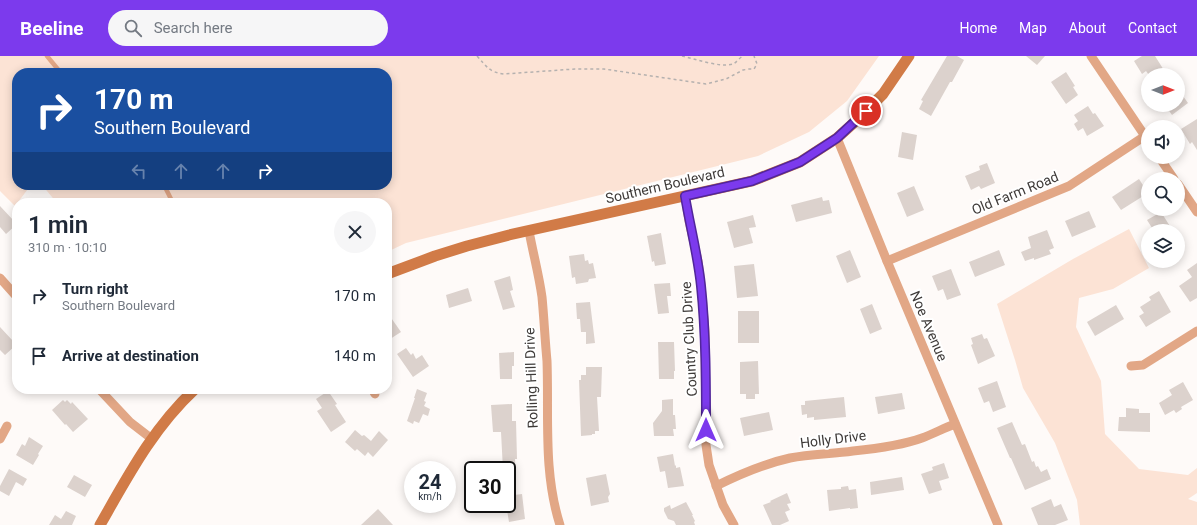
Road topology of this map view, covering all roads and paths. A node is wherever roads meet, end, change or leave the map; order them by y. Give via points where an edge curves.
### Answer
1 (47, 56) edge
2 (478, 56) edge
3 (682, 56) edge
4 (743, 56) edge
5 (754, 56) edge
6 (909, 56) edge
7 (1091, 56) edge
8 (57, 68) edge
9 (1141, 131) edge
10 (837, 138) junction
11 (1141, 141) edge
12 (1185, 194) edge
13 (685, 196) junction
14 (1197, 212) edge
15 (529, 231) junction
16 (887, 261) junction
17 (392, 272) edge
18 (0, 278) edge
19 (12, 291) edge
20 (1197, 331) edge
21 (1131, 366) dead end
22 (104, 394) edge
23 (190, 394) edge
24 (956, 424) junction
25 (7, 426) dead end
26 (0, 439) edge
27 (152, 439) junction
28 (716, 486) junction
29 (100, 525) edge
30 (560, 525) edge
31 (734, 525) edge
32 (998, 525) edge

1 - 8 lane
2 - 5 path via 489,70 495,73 604,69 706,84 726,79 742,70 754,69 757,64
3 - 4 path via 726,65 734,64
6 - 10 main road, Southern Boulevard via 883,94
7 - 9 street
10 - 13 main road, Southern Boulevard via 800,162 752,181
10 - 16 street, Noe Avenue
11 - 16 street, Old Farm Road via 1068,186
12 - 14 street
13 - 15 main road, Southern Boulevard
13 - 28 street, Country Club Drive via 701,285 705,331 706,445
15 - 17 main road, Southern Boulevard via 467,246
15 - 30 street, Rolling Hill Drive via 542,297 547,362 548,458
16 - 24 street, Noe Avenue
18 - 19 street
20 - 21 street via 1143,365
22 - 27 street via 130,422
23 - 27 main road via 165,420
24 - 28 street, Holly Drive via 902,443 783,460 745,472
24 - 32 street, Noe Avenue
25 - 26 street
27 - 29 main road via 133,466
28 - 31 street, Country Club Drive

